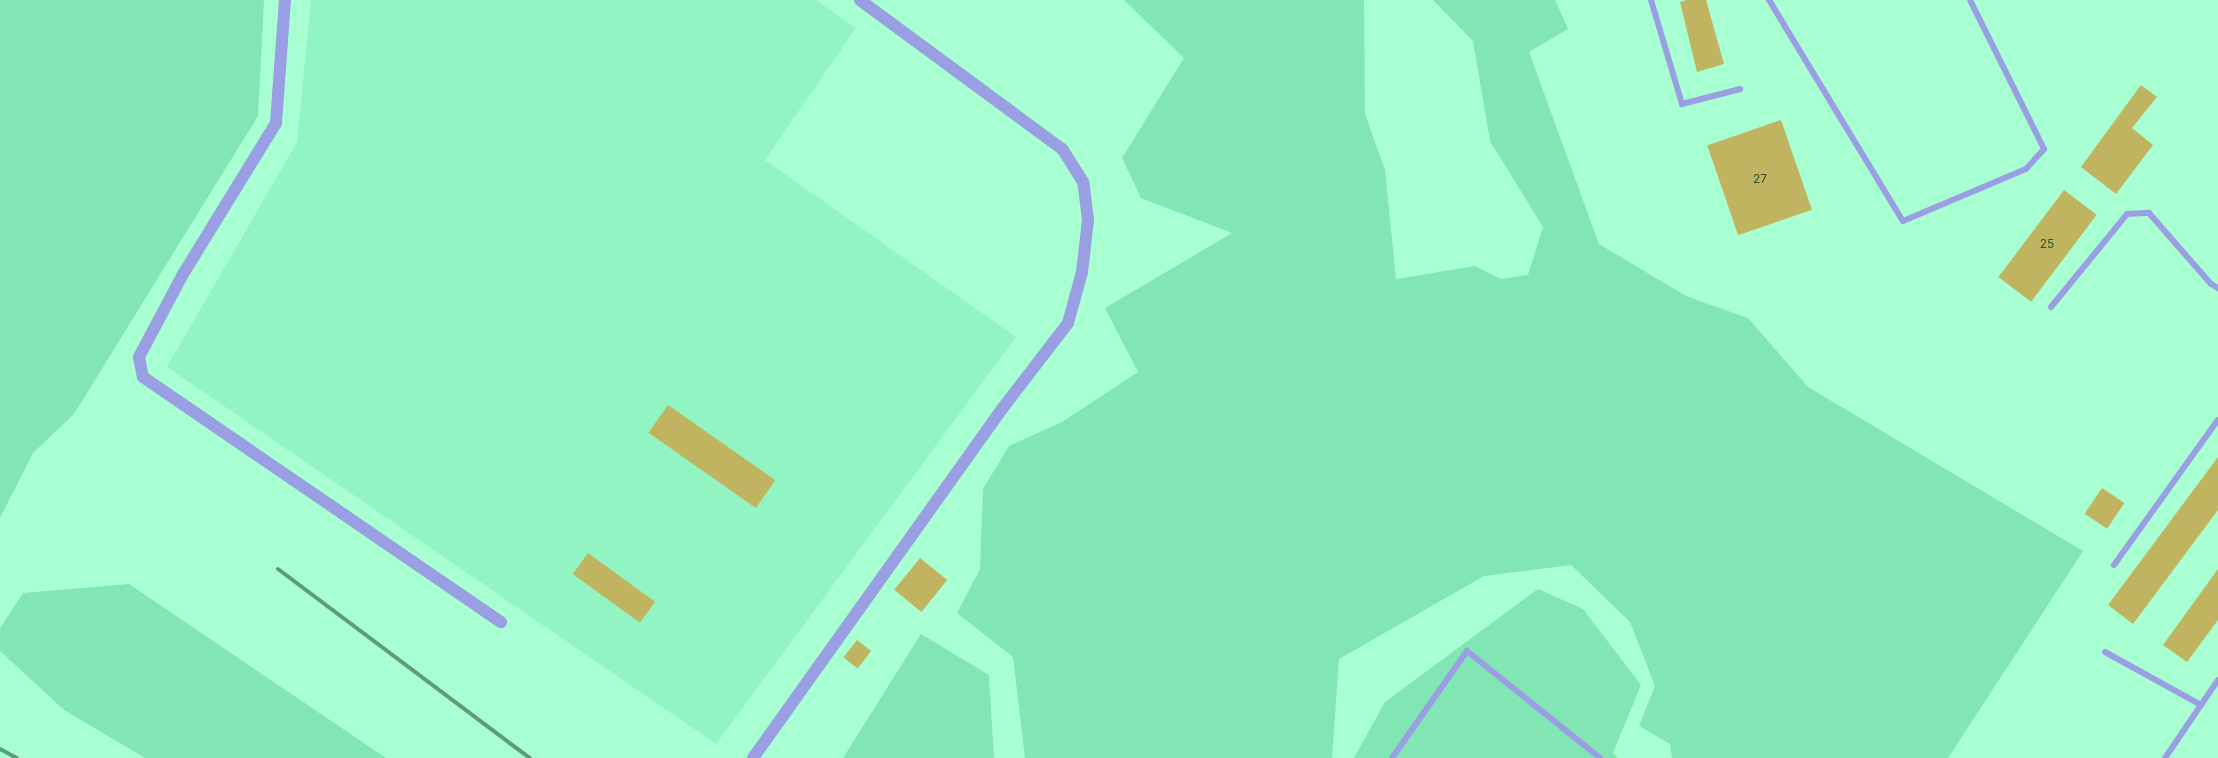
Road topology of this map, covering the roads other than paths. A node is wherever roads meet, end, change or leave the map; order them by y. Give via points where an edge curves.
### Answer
1 (285, 0) edge
2 (860, 0) edge
3 (1651, 0) edge
4 (1769, 0) edge
5 (1970, 0) edge
6 (1740, 89) dead end
7 (2218, 288) edge
8 (2051, 307) dead end
9 (2218, 420) edge
10 (2114, 565) dead end
11 (501, 622) dead end
12 (2105, 652) dead end
13 (2218, 680) edge
14 (2201, 705) junction
15 (753, 758) edge
16 (1392, 758) edge
17 (1600, 758) edge
18 (2165, 758) edge

1 - 11 street via 276,123 182,276 139,357 143,377
2 - 15 street via 1062,149 1083,182 1088,220 1082,272 1068,324 1002,409
3 - 6 lane via 1682,104
4 - 5 lane via 1902,220 2026,169 2044,149
7 - 8 lane via 2149,213 2128,214
9 - 10 lane
12 - 14 lane
13 - 14 lane
14 - 18 lane
16 - 17 lane via 1467,651

